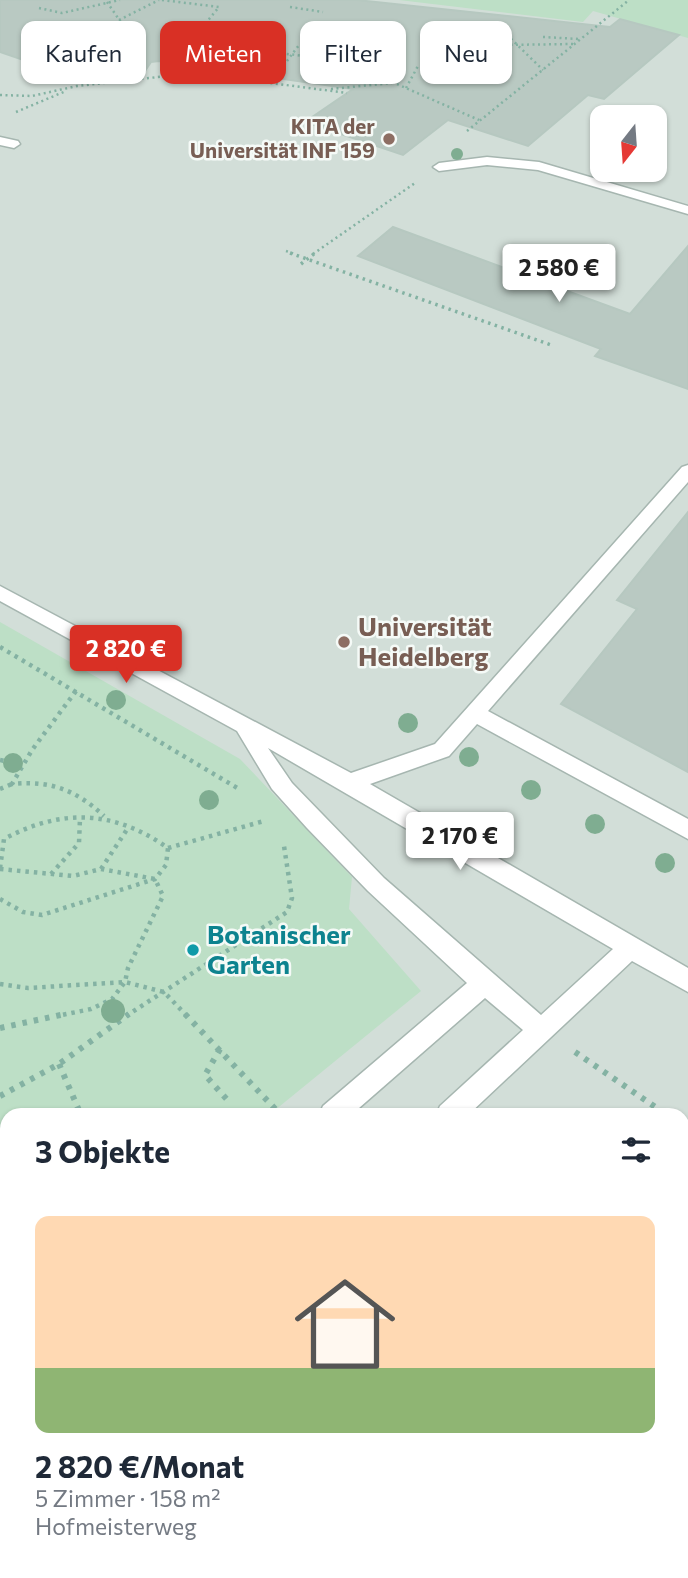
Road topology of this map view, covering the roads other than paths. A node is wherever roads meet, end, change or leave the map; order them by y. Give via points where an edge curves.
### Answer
1 (0, 141) edge
2 (14, 144) dead end
3 (439, 167) road end
4 (688, 211) edge
5 (688, 471) edge
6 (0, 593) edge
7 (474, 713) junction
8 (240, 725) junction
9 (349, 782) junction
10 (688, 830) edge
11 (631, 947) junction
12 (688, 958) edge
13 (666, 968) junction
14 (688, 981) edge
15 (484, 984) junction
16 (541, 1030) junction
17 (340, 1108) edge
18 (457, 1108) edge

1 - 2 street
3 - 4 street via 487,161 539,166
5 - 7 street
6 - 8 street
7 - 9 street via 442,750
7 - 10 street
8 - 9 street
8 - 15 street via 283,786
9 - 11 street
11 - 13 street
11 - 16 street
12 - 13 street
13 - 14 street
15 - 16 street
15 - 17 street
16 - 18 street

